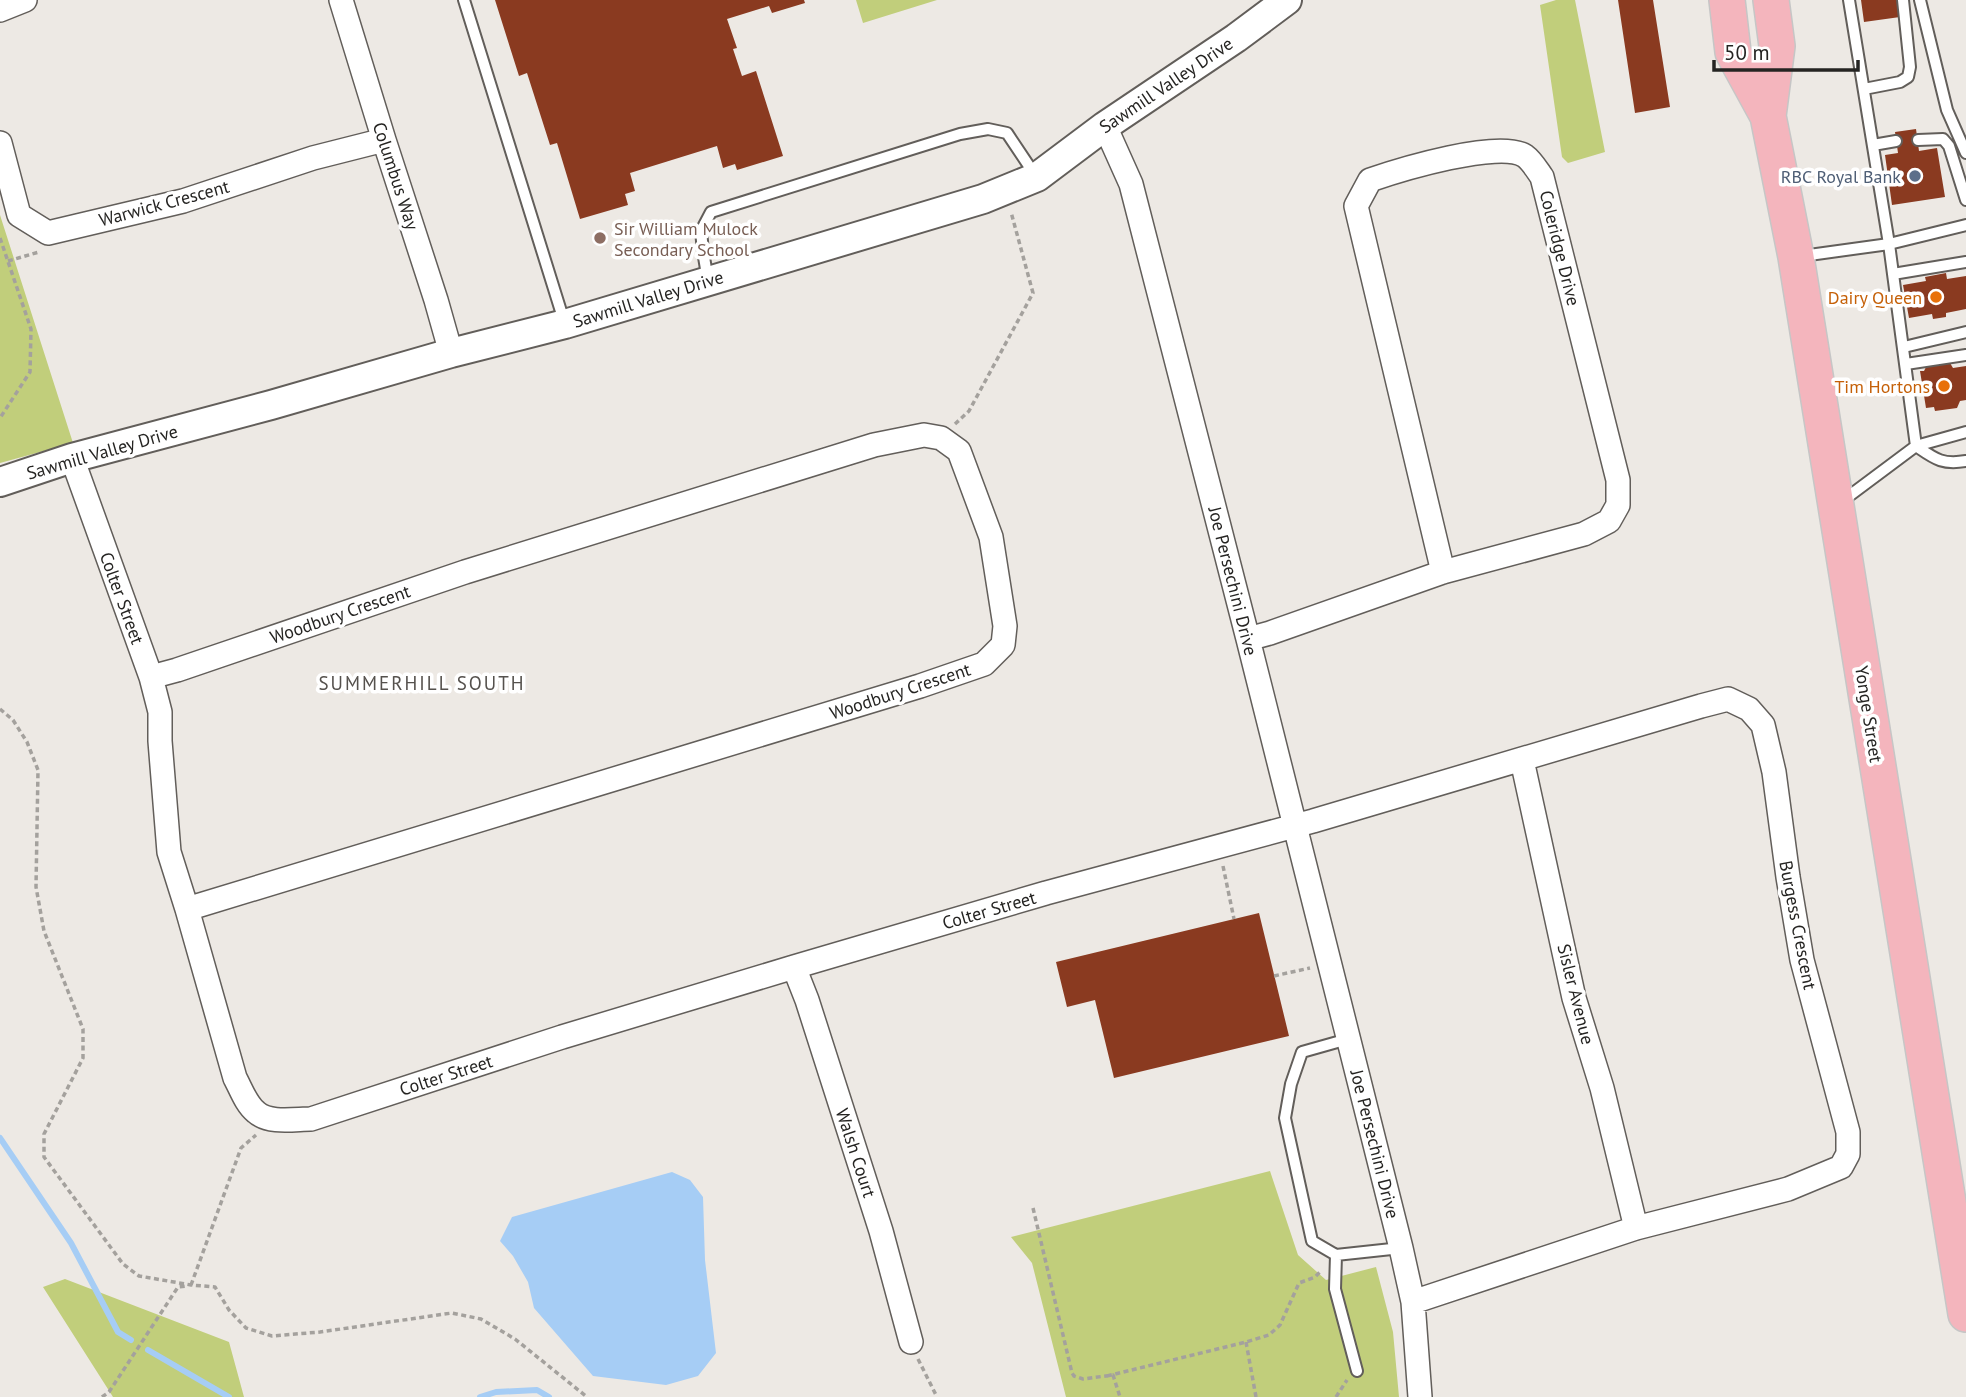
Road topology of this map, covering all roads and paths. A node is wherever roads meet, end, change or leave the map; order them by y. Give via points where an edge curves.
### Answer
1 (25, 0) edge
2 (341, 0) edge
3 (464, 0) edge
4 (1287, 0) edge
5 (1727, 0) edge
6 (1771, 0) edge
7 (1849, 0) edge
8 (1903, 0) edge
9 (1920, 0) edge
10 (0, 10) edge
11 (1864, 89) junction
12 (1768, 116) junction
13 (1105, 126) junction
14 (384, 140) junction
15 (1917, 140) dead end
16 (1896, 141) dead end
17 (0, 143) edge
18 (1873, 145) junction
19 (1966, 153) edge
20 (1037, 177) junction
21 (1006, 190) junction
22 (1966, 200) edge
23 (1966, 225) edge
24 (48, 233) junction
25 (0, 238) edge
26 (1889, 244) junction
27 (1796, 257) junction
28 (8, 261) junction
29 (1966, 262) edge
30 (1893, 274) junction
31 (708, 281) junction
32 (565, 324) junction
33 (1965, 333) edge
34 (1903, 347) junction
35 (451, 353) junction
36 (1966, 355) edge
37 (1906, 364) junction
38 (0, 418) edge
39 (1966, 432) edge
40 (940, 438) junction
41 (1916, 446) junction
42 (72, 458) junction
43 (1966, 461) edge
44 (0, 482) edge
45 (1836, 506) junction
46 (1444, 572) junction
47 (1248, 639) junction
48 (150, 677) junction
49 (0, 709) edge
50 (1522, 760) junction
51 (1294, 827) junction
52 (1218, 847) junction
53 (187, 909) junction
54 (1234, 919) dead end
55 (1329, 963) junction
56 (794, 967) junction
57 (1274, 976) dead end
58 (1348, 1039) junction
59 (272, 1119) junction
60 (1033, 1208) dead end
61 (1636, 1228) junction
62 (1401, 1248) junction
63 (1336, 1255) junction
64 (191, 1285) junction
65 (1413, 1302) junction
66 (1966, 1314) edge
67 (910, 1341) joint
68 (1247, 1342) junction
69 (1357, 1371) dead end
70 (1107, 1376) junction
71 (1347, 1380) dead end
72 (102, 1397) edge
73 (587, 1397) edge
74 (937, 1397) edge
75 (1120, 1397) edge
76 (1256, 1397) edge
77 (1336, 1397) edge
78 (1419, 1397) edge

1 - 10 street
2 - 14 street, Columbus Way
3 - 32 lane
4 - 13 street, Sawmill Valley Drive
5 - 12 main road, Yonge Street via 1733,52
6 - 12 main road, Yonge Street via 1777,46
7 - 11 lane
8 - 11 lane via 1908,77
9 - 19 lane via 1947,110
11 - 18 lane
12 - 27 main road, Yonge Street
13 - 20 street, Sawmill Valley Drive
13 - 47 street, Joe Persechini Drive via 1131,184
14 - 24 street, Warwick Crescent via 183,201
14 - 35 street, Columbus Way
15 - 22 lane via 1944,139 1950,146
16 - 18 lane
17 - 24 street via 19,215
18 - 26 lane
20 - 21 street, Sawmill Valley Drive
20 - 31 lane via 1007,133 988,129 711,212 701,231
21 - 31 street, Sawmill Valley Drive
21 - 40 path via 1033,293 970,411
23 - 26 lane
24 - 28 path via 41,252
25 - 28 path
26 - 27 lane
26 - 30 lane
27 - 45 main road, Yonge Street
28 - 38 path via 31,329 30,372
29 - 30 lane
30 - 34 lane
31 - 32 street, Sawmill Valley Drive
32 - 35 street, Sawmill Valley Drive
33 - 34 lane
34 - 37 lane
35 - 42 street, Sawmill Valley Drive
36 - 37 lane
37 - 41 lane
39 - 41 lane
40 - 48 street, Woodbury Crescent via 925,435 874,444
40 - 53 street, Woodbury Crescent via 959,451 991,537 1005,626 1003,645 984,664
41 - 43 lane via 1950,464
41 - 45 lane
42 - 44 street, Sawmill Valley Drive
42 - 48 street, Colter Street
45 - 66 main road, Yonge Street
46 - 46 street, Coleridge Drive via 1584,534 1609,521 1618,505 1618,480 1542,177 1524,155 1510,152 1478,152 1370,180 1356,206
46 - 47 street, Coleridge Drive
47 - 51 street, Joe Persechini Drive
48 - 53 street, Colter Street via 160,712 169,852
49 - 64 path via 27,741 38,770 36,887 44,931 83,1029 83,1058 44,1134 44,1157 123,1264 139,1276
50 - 51 street, Burgess Crescent
50 - 61 street, Sisler Avenue via 1574,998 1602,1088
50 - 61 street, Burgess Crescent via 1728,699 1749,709 1763,725 1802,960 1848,1132 1848,1154 1841,1167 1788,1189
51 - 52 street, Colter Street
51 - 55 street, Joe Persechini Drive
52 - 54 path
52 - 56 street, Colter Street
53 - 59 street, Colter Street via 236,1078 256,1113
55 - 57 path
55 - 58 street, Joe Persechini Drive
56 - 59 street, Colter Street via 311,1119
56 - 67 street, Walsh Court via 881,1231
58 - 62 street, Joe Persechini Drive
58 - 63 lane via 1302,1052 1284,1118 1312,1241
59 - 64 path via 241,1148
60 - 70 path via 1072,1373 1083,1380
61 - 65 street, Burgess Crescent
62 - 63 lane
62 - 65 street, Joe Persechini Drive
63 - 68 path via 1315,1277 1299,1283 1280,1325 1269,1335
63 - 69 lane via 1335,1289
64 - 72 path via 178,1286
64 - 73 path via 215,1287 246,1328 272,1336 452,1313 481,1319 515,1339
65 - 78 street, Joe Persechini Drive
67 - 74 path
68 - 70 path
68 - 76 path
70 - 75 path via 1113,1375
71 - 77 path

